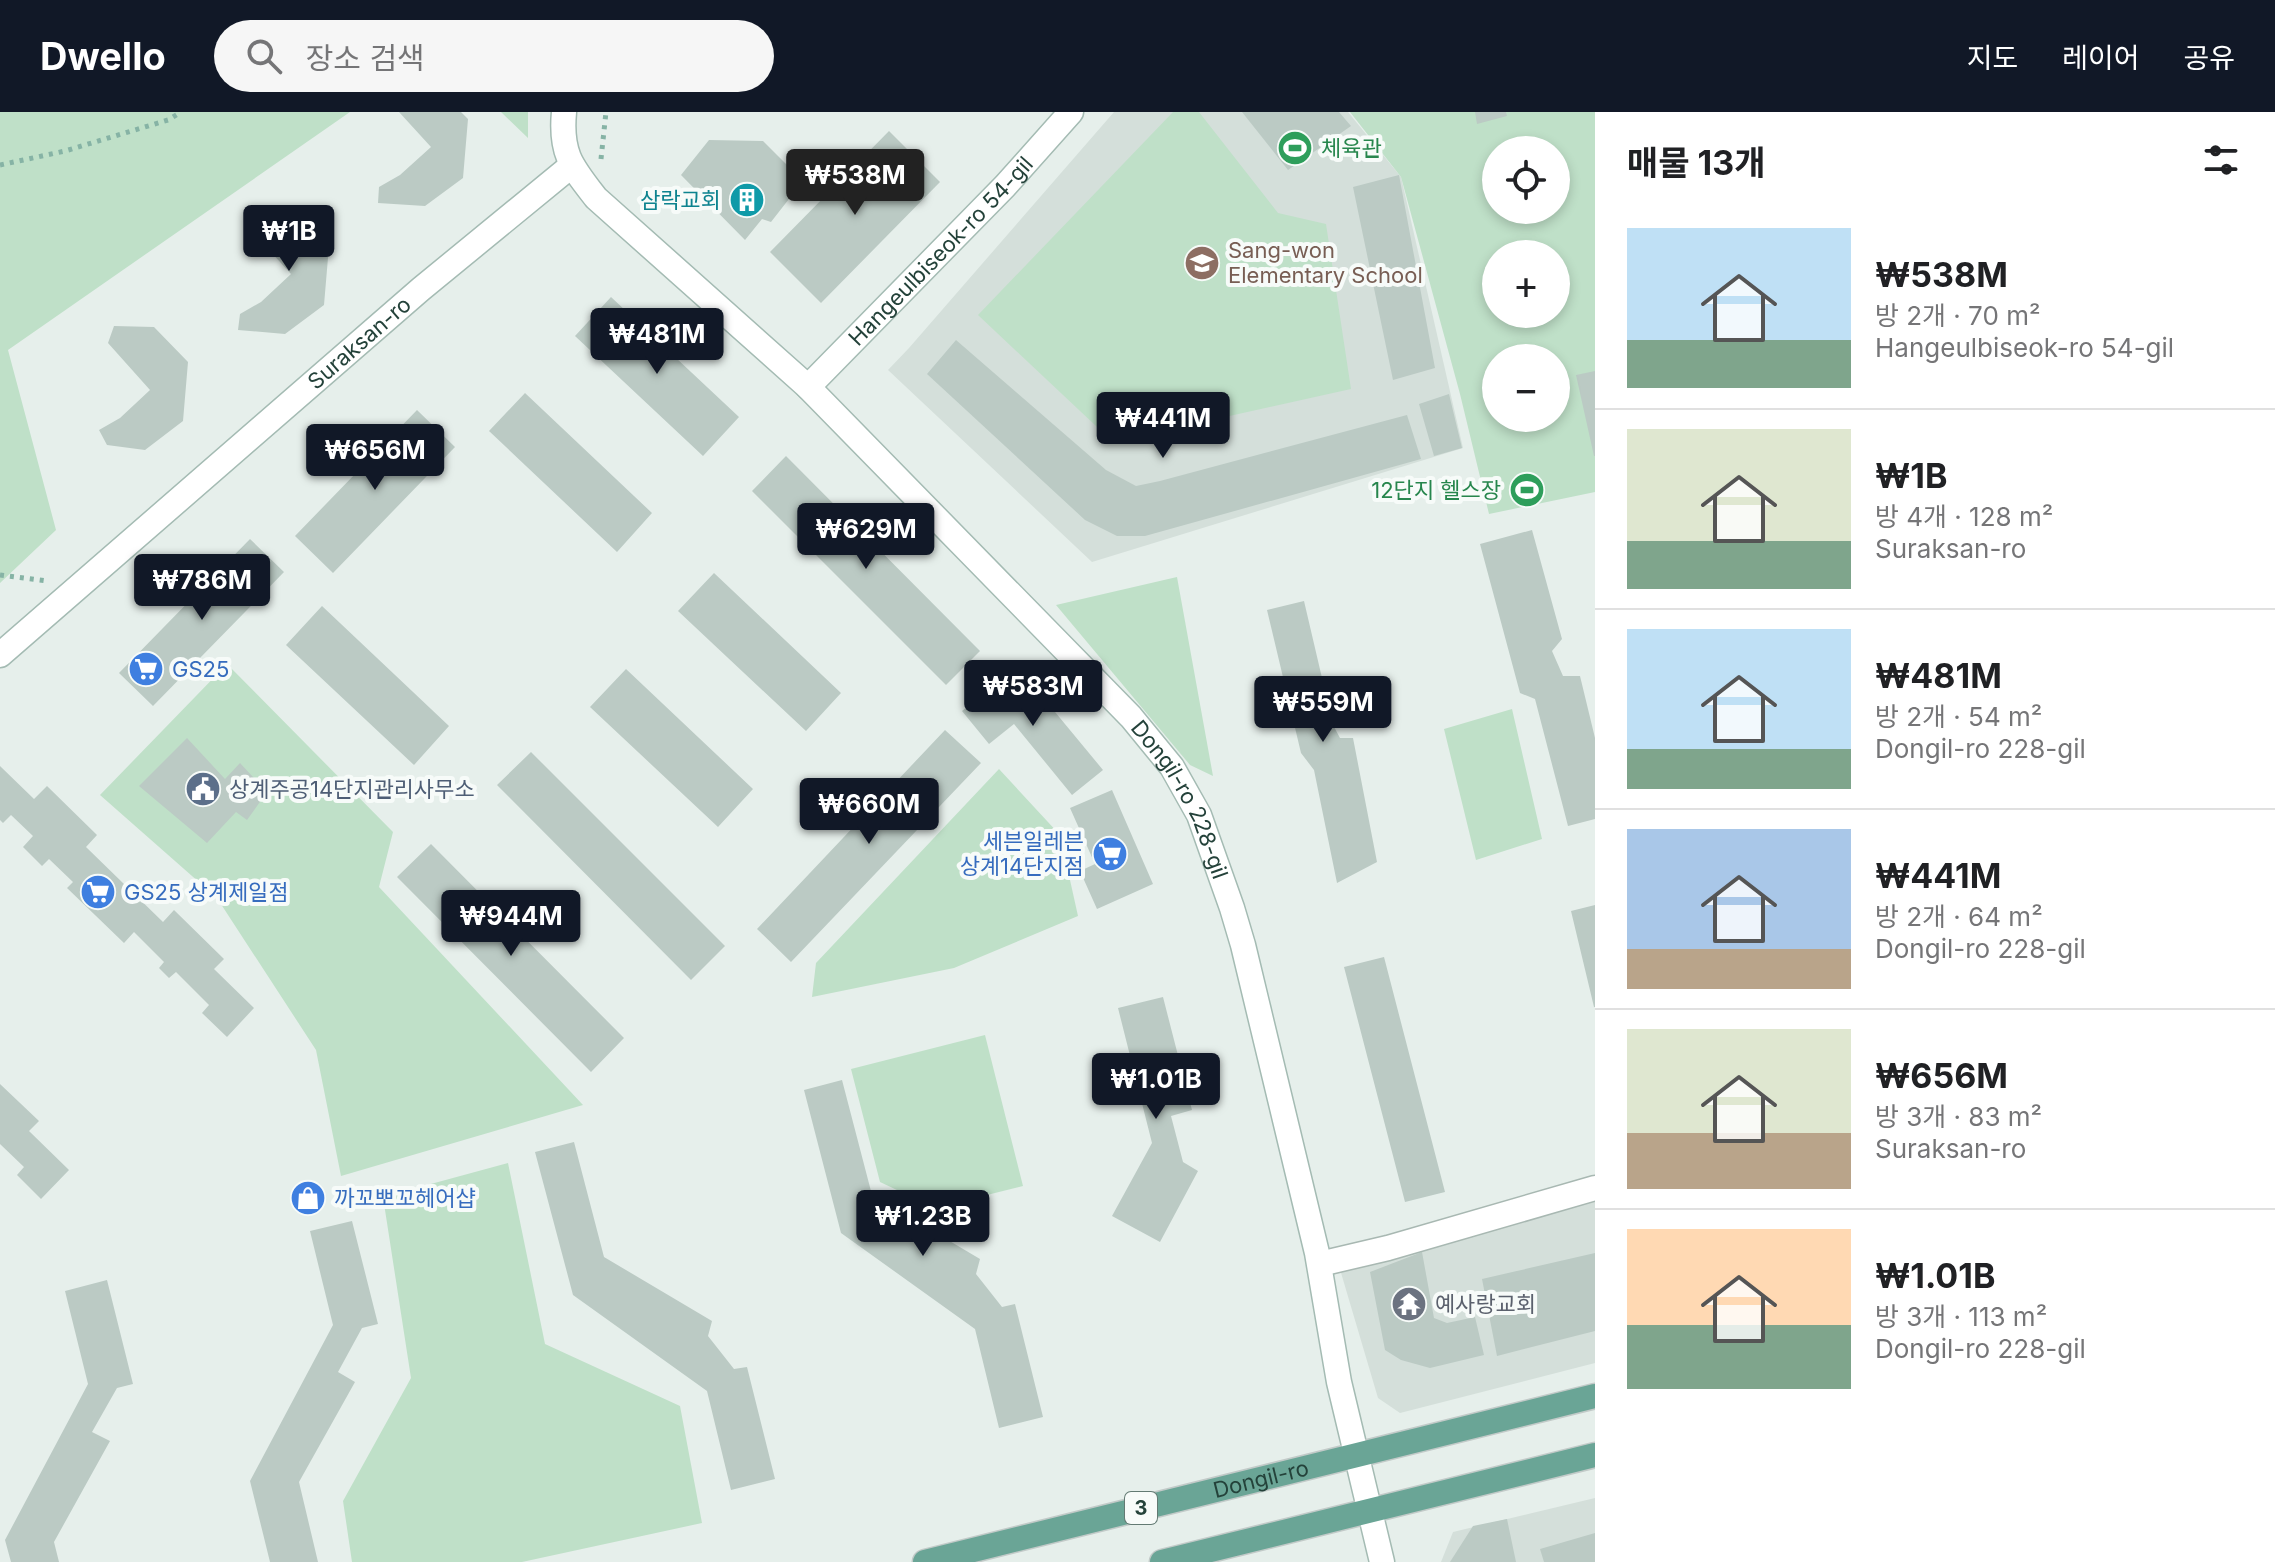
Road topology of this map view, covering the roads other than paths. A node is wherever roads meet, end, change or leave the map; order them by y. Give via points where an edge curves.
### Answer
1 (564, 112) edge
2 (1071, 112) edge
3 (571, 166) junction
4 (808, 387) junction
5 (0, 655) edge
6 (1595, 1188) edge
7 (1320, 1264) junction
8 (1595, 1396) edge
9 (1357, 1454) junction
10 (1595, 1455) edge
11 (1371, 1510) junction
12 (925, 1562) edge
13 (1162, 1562) edge
14 (1382, 1562) edge

1 - 3 street via 562,132
2 - 4 street, Hangeulbiseok-ro 54-gil
3 - 4 street, Dongil-ro 228-gil via 596,198
3 - 5 street, Suraksan-ro via 421,289
4 - 7 street, Dongil-ro 228-gil via 1131,717 1172,767 1199,815 1232,908
6 - 7 street
7 - 9 street, Dongil-ro 228-gil
8 - 9 main road, Dongil-ro / 3
9 - 11 street, Dongil-ro 228-gil
9 - 12 main road, Dongil-ro / 3
10 - 11 main road
11 - 13 main road
11 - 14 street, Dongil-ro 228-gil

